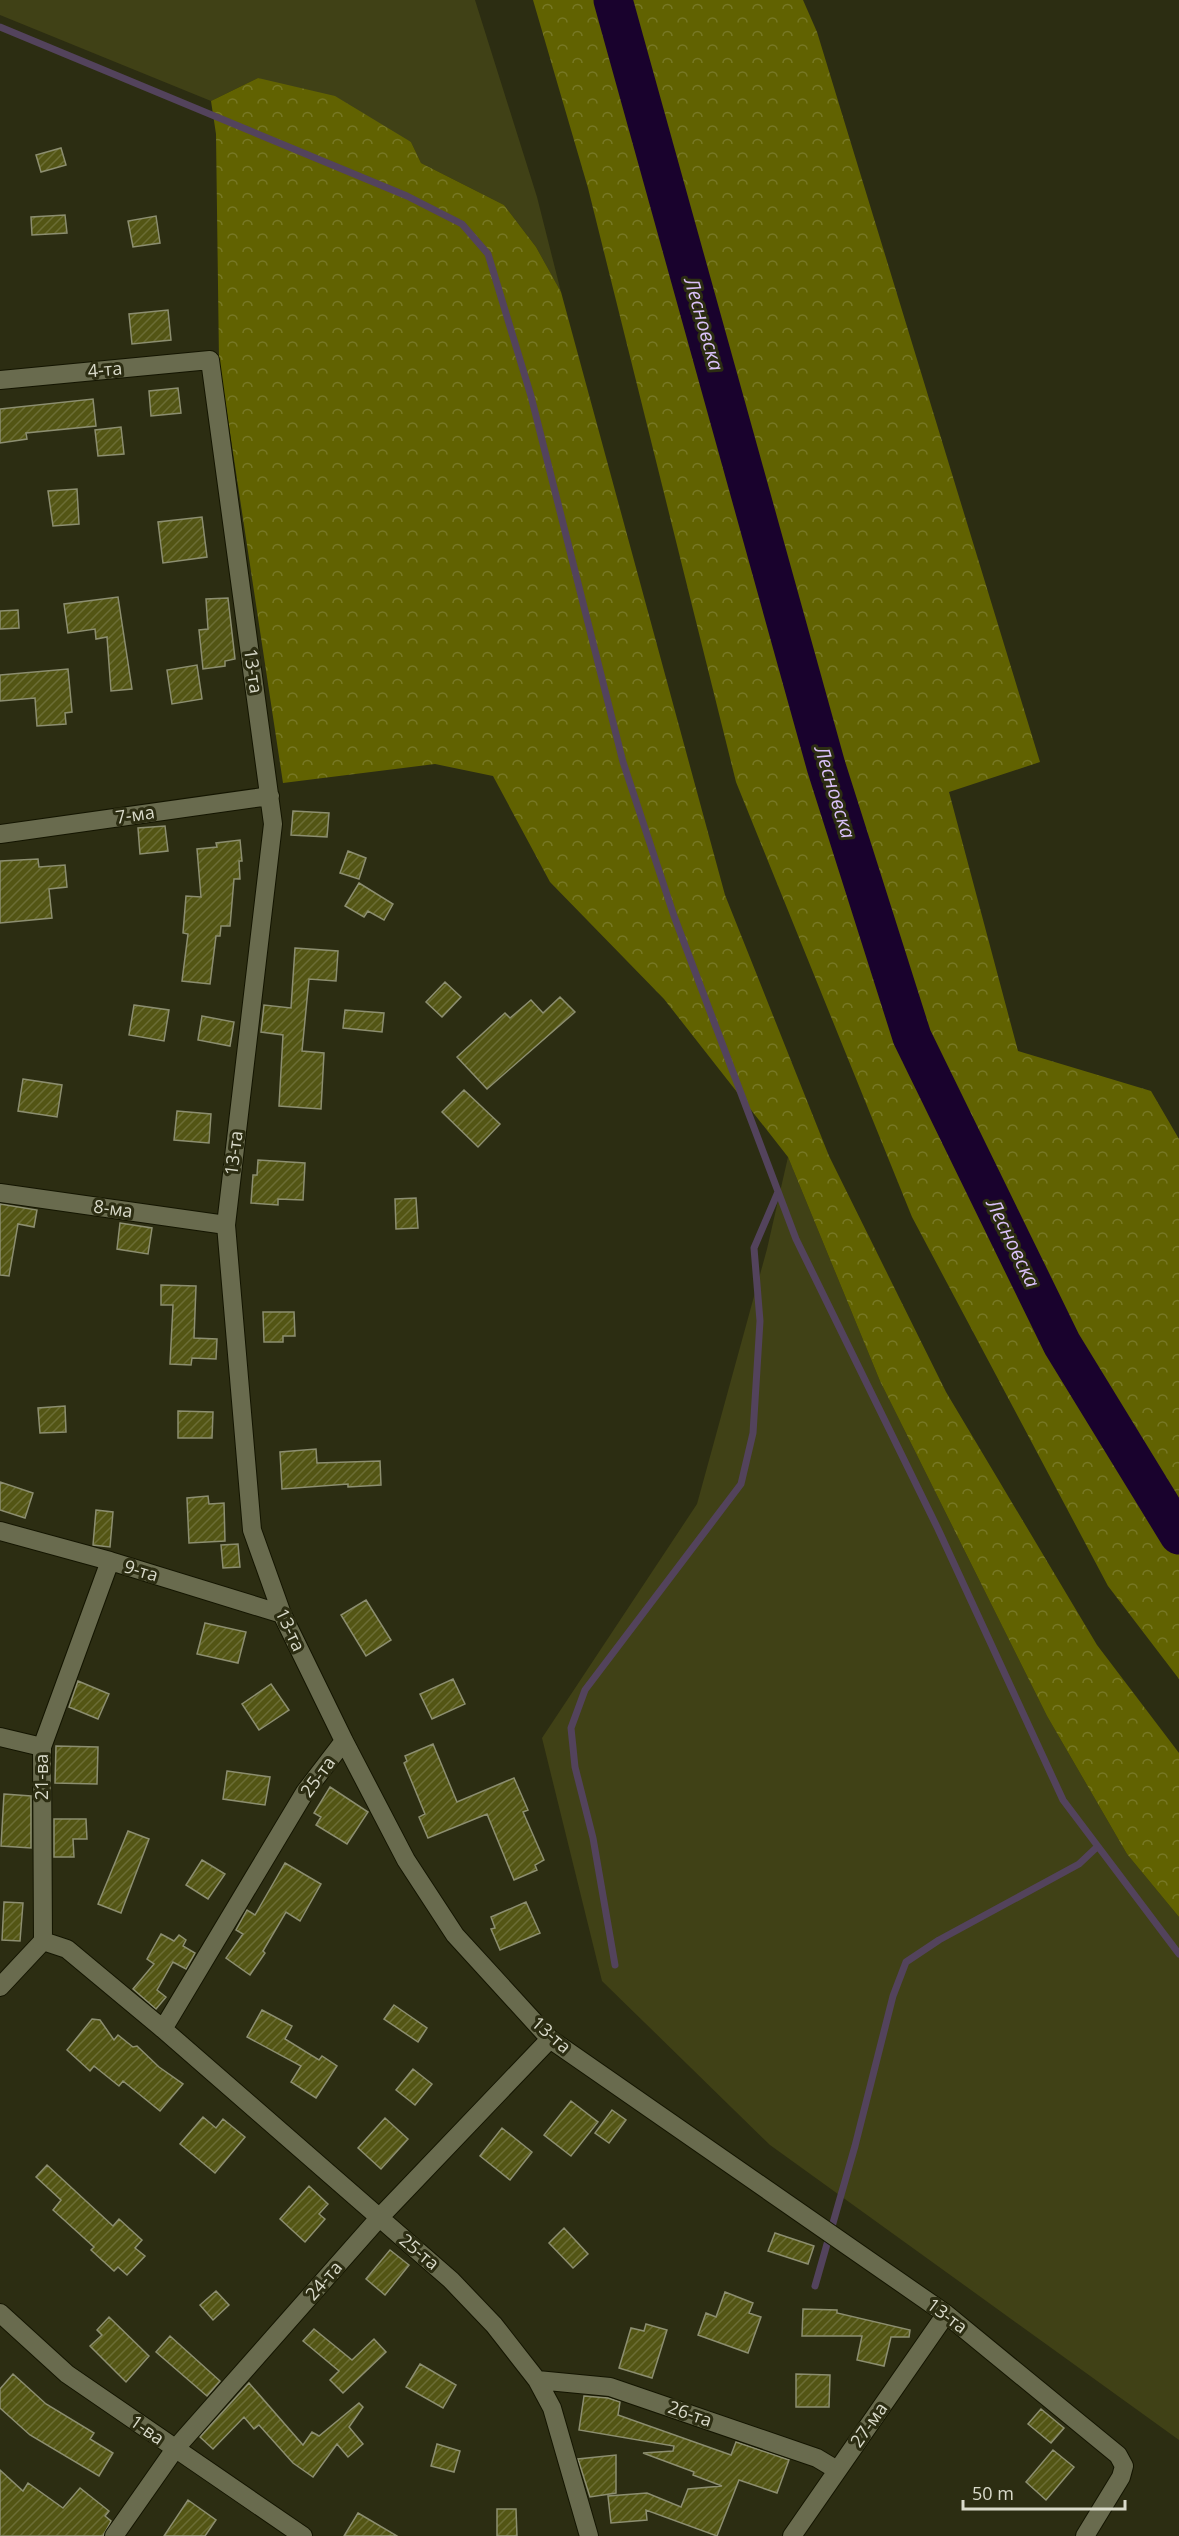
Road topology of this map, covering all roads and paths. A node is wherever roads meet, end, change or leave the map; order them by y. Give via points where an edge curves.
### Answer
1 (210, 360) joint
2 (0, 380) edge
3 (270, 796) junction
4 (0, 834) edge
5 (0, 1193) edge
6 (226, 1225) junction
7 (0, 1531) edge
8 (110, 1561) junction
9 (282, 1614) junction
10 (0, 1737) edge
11 (344, 1741) junction
12 (42, 1747) junction
13 (43, 1941) junction
14 (0, 1988) edge
15 (163, 2029) junction
16 (549, 2039) junction
17 (379, 2218) junction
18 (0, 2313) edge
19 (946, 2314) junction
20 (537, 2379) junction
21 (175, 2449) junction
22 (837, 2470) junction
23 (114, 2536) edge
24 (303, 2536) edge
25 (589, 2536) edge
26 (792, 2536) edge
27 (1085, 2536) edge

1 - 2 street, 4-та
1 - 3 street, 13-та
3 - 4 street, 7-ма
3 - 6 street, 13-та via 273,824
5 - 6 street, 8-ма
6 - 9 street, 13-та via 252,1530
7 - 8 street, 9-та
8 - 9 street, 9-та
8 - 12 street, 21-ва
9 - 11 street, 13-та
10 - 12 street
11 - 15 street, 25-та via 305,1792
11 - 16 street, 13-та via 406,1860 455,1935
12 - 13 street, 21-ва
13 - 14 street
13 - 15 street, 25-та via 67,1949
15 - 17 street, 25-та
16 - 17 street, 24-та
16 - 19 street, 13-та
17 - 20 street, 25-та via 452,2280
17 - 21 street, 24-та
18 - 21 street, 1-ва via 67,2374
19 - 22 street, 27-ма
19 - 27 street, 13-та via 1122,2460 1121,2477
20 - 22 street, 26-та via 610,2387 817,2458
20 - 25 street, 25-та via 552,2408
21 - 23 street, 24-та
21 - 24 street, 1-ва
22 - 26 street, 27-ма

